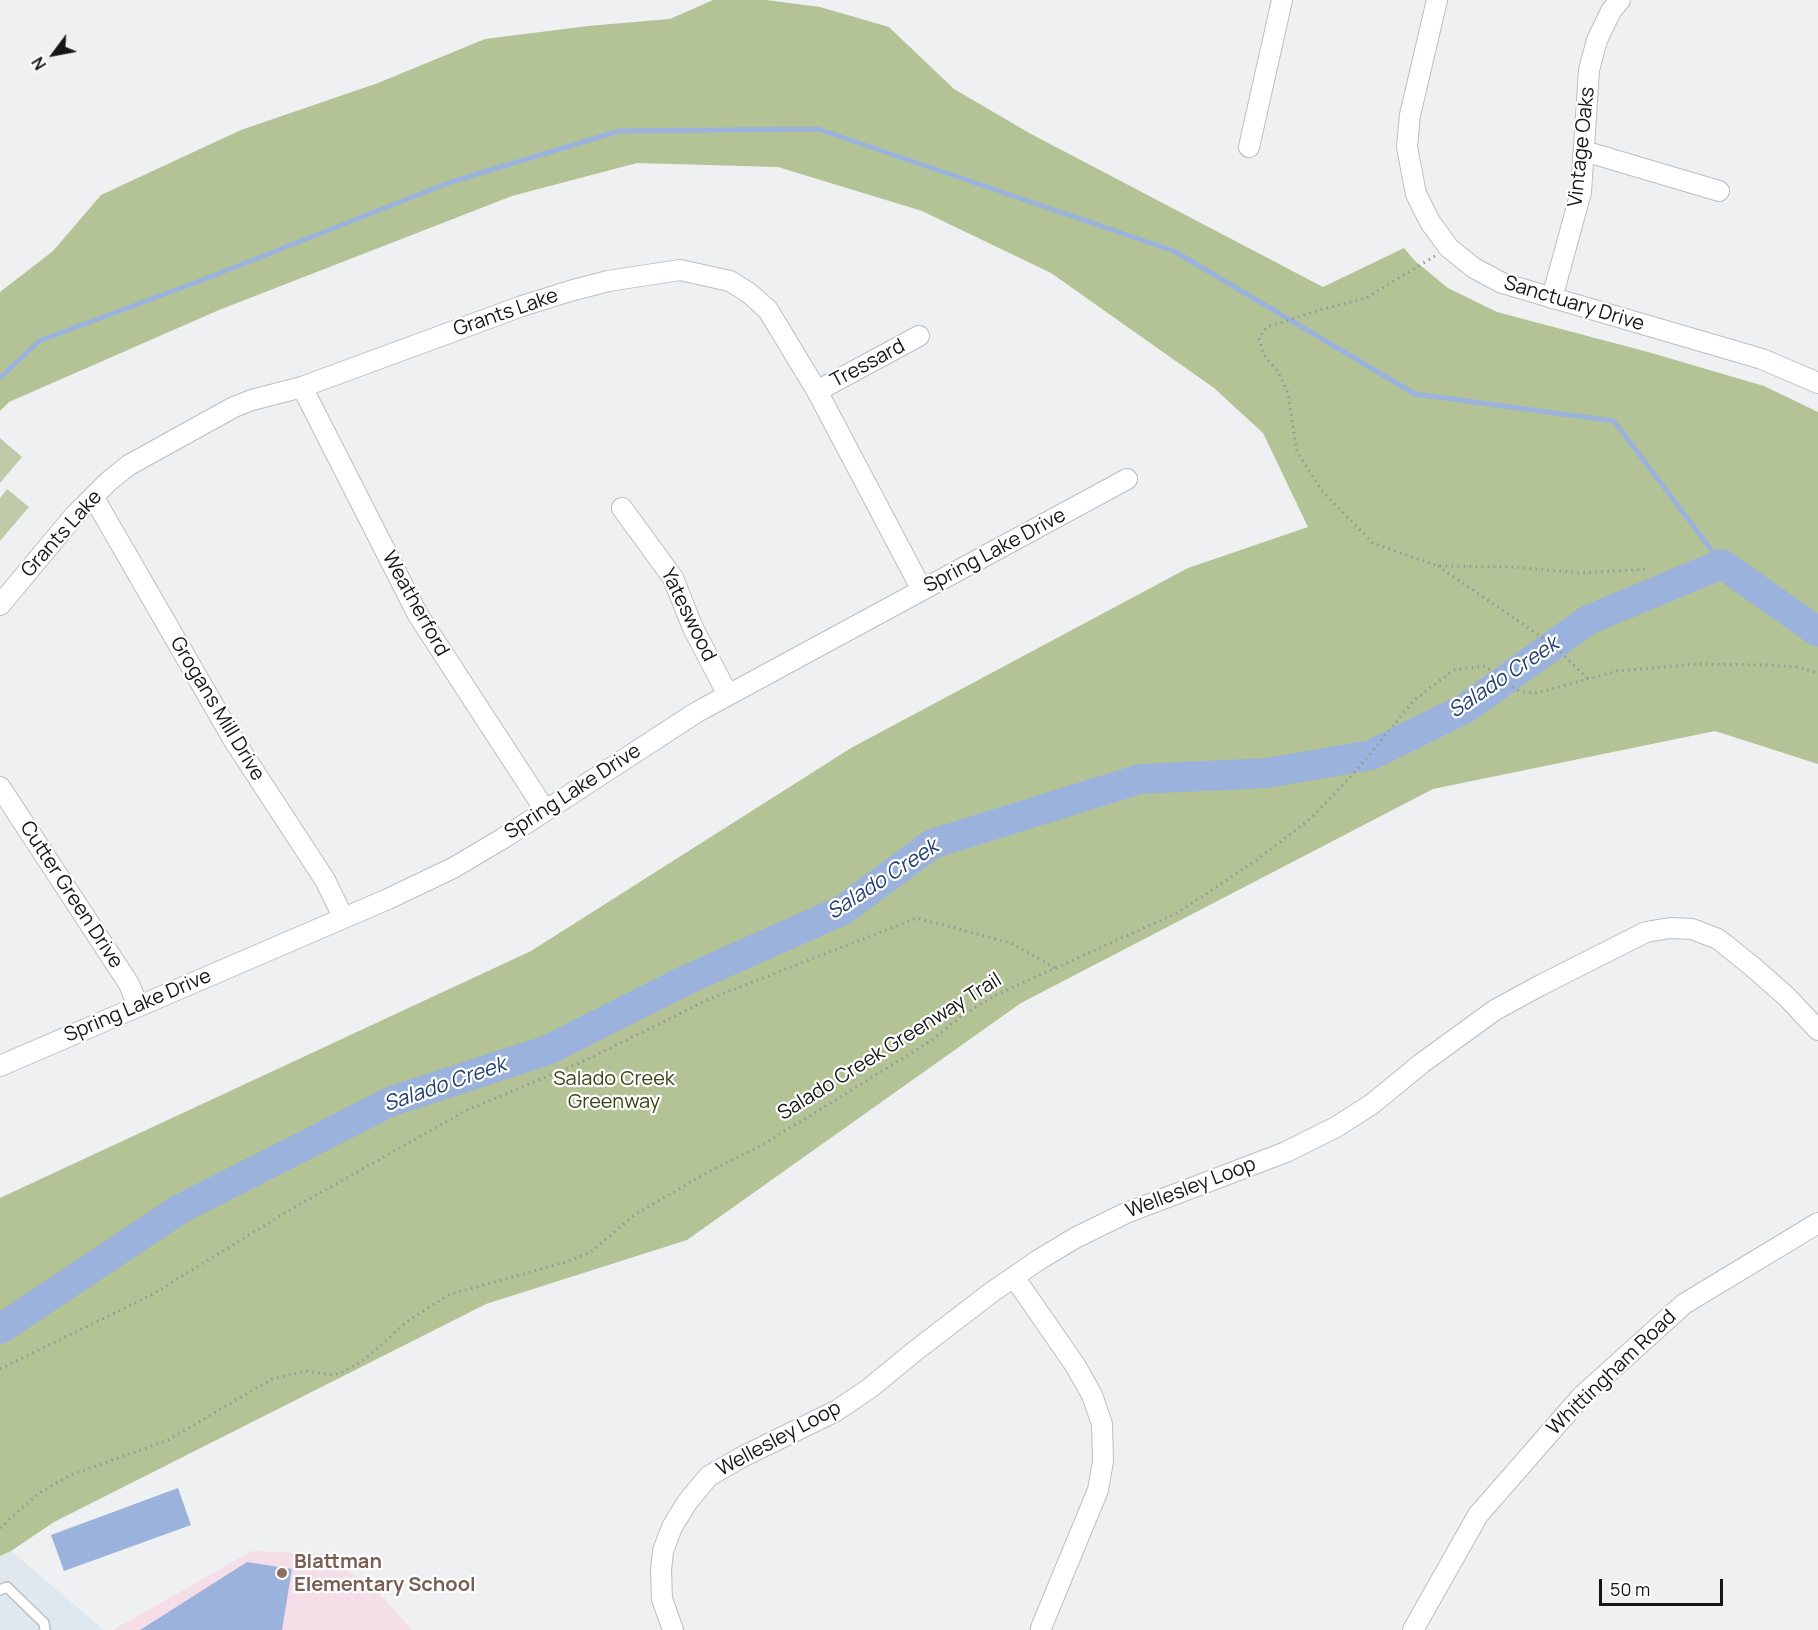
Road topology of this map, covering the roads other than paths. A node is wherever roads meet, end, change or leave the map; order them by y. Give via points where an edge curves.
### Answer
1 (1282, 0) edge
2 (1437, 0) edge
3 (1620, 0) edge
4 (1248, 147) dead end
5 (1584, 151) junction
6 (1719, 191) dead end
7 (1552, 298) junction
8 (919, 336) dead end
9 (1818, 383) edge
10 (302, 387) junction
11 (817, 392) junction
12 (1127, 479) dead end
13 (94, 498) junction
14 (622, 508) dead end
15 (922, 590) junction
16 (0, 605) edge
17 (728, 695) junction
18 (0, 787) edge
19 (546, 810) junction
20 (343, 917) junction
21 (138, 1006) junction
22 (1818, 1030) edge
23 (0, 1066) edge
24 (1818, 1223) edge
25 (1014, 1277) junction
26 (0, 1590) edge
27 (1041, 1628) dead end
28 (45, 1630) edge
29 (673, 1630) edge
30 (1413, 1630) edge

1 - 4 street
2 - 7 street, Sanctuary Drive via 1410,115 1407,147 1416,194 1449,248 1474,268 1502,283
3 - 5 street, Vintage Oaks via 1597,40 1589,70
5 - 6 street
5 - 7 street, Vintage Oaks via 1581,192
7 - 9 street, Sanctuary Drive via 1762,359
8 - 11 street, Tressard
10 - 11 street, Grants Lake via 570,291 680,270 730,281 749,293 768,310
10 - 13 street, Grants Lake via 234,407 129,465
10 - 19 street, Weatherford via 424,625
11 - 15 street, Grants Lake
12 - 15 street, Spring Lake Drive
13 - 16 street, Grants Lake via 74,516
13 - 20 street, Grogans Mill Drive via 233,739 325,880
14 - 17 street, Yateswood via 673,578 693,628
15 - 17 street, Spring Lake Drive
17 - 19 street, Spring Lake Drive
18 - 21 street, Cutter Green Drive via 129,984
19 - 20 street, Spring Lake Drive via 453,868
20 - 21 street, Spring Lake Drive
21 - 23 street, Spring Lake Drive
22 - 25 street, Wellesley Loop via 1787,997 1718,939 1692,929 1646,932 1495,1010 1336,1127 1286,1152 1126,1213 1076,1238
24 - 30 street, Whittingham Road via 1684,1304 1581,1397 1478,1515
25 - 27 street via 1075,1365 1102,1424 1103,1461 1098,1490
25 - 29 street, Wellesley Loop via 836,1411 710,1476 688,1501 663,1551 662,1599
26 - 28 lane via 7,1587 44,1623

